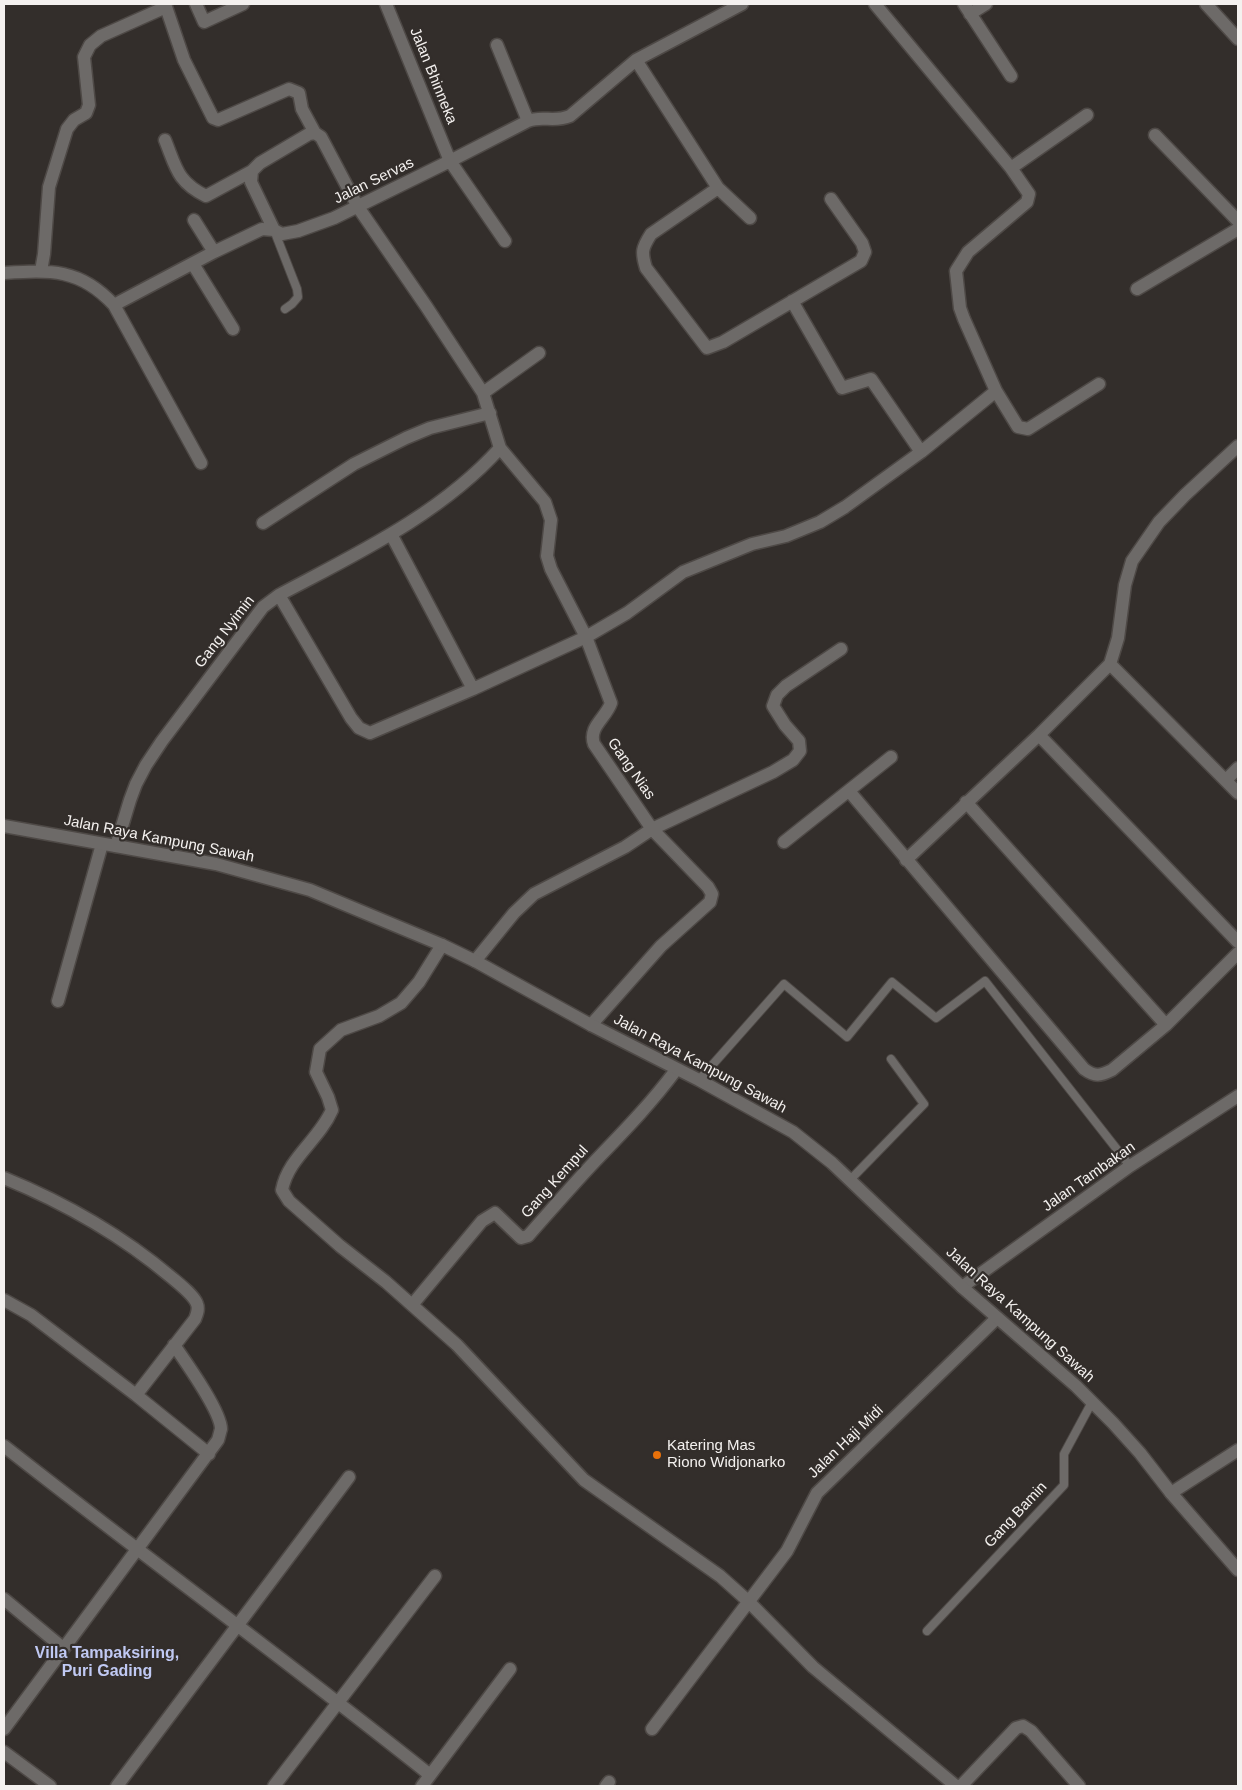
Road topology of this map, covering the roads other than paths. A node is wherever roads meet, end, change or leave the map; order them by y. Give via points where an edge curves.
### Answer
1 (196, 4) edge
2 (243, 4) edge
3 (386, 4) edge
4 (742, 4) edge
5 (876, 4) edge
6 (986, 4) edge
7 (1206, 4) edge
8 (165, 6) edge
9 (967, 9) edge
10 (1238, 39) edge
11 (497, 45) dead end
12 (636, 60) junction
13 (1011, 76) dead end
14 (1088, 115) dead end
15 (528, 121) junction
16 (315, 133) junction
17 (1155, 134) dead end
18 (165, 140) dead end
19 (450, 162) junction
20 (1010, 168) junction
21 (252, 171) junction
22 (718, 188) junction
23 (831, 200) dead end
24 (358, 207) junction
25 (750, 218) dead end
26 (194, 220) dead end
27 (1238, 221) edge
28 (1238, 229) edge
29 (274, 230) junction
30 (505, 241) dead end
31 (214, 252) junction
32 (193, 264) junction
33 (42, 271) junction
34 (4, 273) edge
35 (1137, 289) dead end
36 (792, 301) junction
37 (114, 305) junction
38 (284, 309) dead end
39 (233, 329) dead end
40 (539, 353) dead end
41 (1099, 384) dead end
42 (996, 391) junction
43 (483, 393) junction
44 (490, 413) junction
45 (1238, 446) edge
46 (500, 448) junction
47 (921, 452) junction
48 (201, 463) dead end
49 (263, 523) dead end
50 (391, 534) junction
51 (280, 595) junction
52 (586, 637) junction
53 (841, 649) dead end
54 (1110, 664) junction
55 (473, 689) junction
56 (1040, 735) junction
57 (891, 757) dead end
58 (1238, 768) edge
59 (1226, 780) junction
60 (849, 792) junction
61 (1238, 793) edge
62 (966, 802) junction
63 (4, 826) edge
64 (652, 829) junction
65 (784, 842) dead end
66 (102, 844) junction
67 (116, 846) junction
68 (906, 860) junction
69 (1238, 942) edge
70 (442, 945) junction
71 (1238, 953) edge
72 (475, 961) junction
73 (58, 1001) dead end
74 (591, 1025) junction
75 (1166, 1025) junction
76 (891, 1060) dead end
77 (676, 1070) junction
78 (698, 1080) junction
79 (1238, 1097) edge
80 (1130, 1166) junction
81 (4, 1178) edge
82 (850, 1180) junction
83 (962, 1287) junction
84 (4, 1300) edge
85 (412, 1305) junction
86 (997, 1318) junction
87 (174, 1345) junction
88 (136, 1395) junction
89 (1092, 1402) junction
90 (4, 1446) edge
91 (1238, 1450) edge
92 (208, 1454) junction
93 (350, 1477) dead end
94 (1171, 1493) junction
95 (138, 1550) junction
96 (1238, 1570) edge
97 (436, 1576) dead end
98 (4, 1599) edge
99 (748, 1601) junction
100 (237, 1625) junction
101 (926, 1631) dead end
102 (63, 1648) junction
103 (510, 1669) dead end
104 (339, 1702) junction
105 (4, 1729) edge
106 (652, 1729) dead end
107 (4, 1752) edge
108 (430, 1775) junction
109 (50, 1786) edge
110 (117, 1786) edge
111 (274, 1786) edge
112 (422, 1786) edge
113 (956, 1786) edge
114 (961, 1786) edge
115 (1079, 1786) edge

1 - 2 street via 204,22
3 - 19 street, Jalan Bhinneka
4 - 12 street, Jalan Servas
5 - 20 street
6 - 9 street
7 - 10 street
8 - 16 street via 184,60 213,118 218,120 289,89 299,93 302,110
8 - 33 street via 101,36 90,45 84,57 89,105 86,113 67,129 49,187
9 - 13 street
11 - 15 street
12 - 15 street, Jalan Servas via 570,116 561,120 540,118
12 - 22 street
14 - 20 street
15 - 19 street, Jalan Servas
16 - 21 street via 260,163
16 - 24 street via 321,137
17 - 27 street
18 - 21 street via 180,178 206,196
19 - 24 street, Jalan Servas
19 - 30 street, Jalan Bhinneka
20 - 42 street via 1029,194 1027,202 968,252 956,271 960,308
21 - 29 street via 251,182
22 - 25 street
22 - 36 street via 651,234 642,254 646,268 707,348
23 - 36 street via 862,242 865,252 861,261
24 - 29 street, Jalan Servas via 298,231 282,234
24 - 43 street
26 - 31 street
28 - 35 street
29 - 31 street, Jalan Servas via 262,229
29 - 38 lane via 297,289 298,297
31 - 32 street, Jalan Servas
32 - 37 street, Jalan Servas
32 - 39 street
33 - 34 street
33 - 37 street via 65,274 86,282
36 - 47 street via 842,388 872,379
37 - 48 street
40 - 43 street
41 - 42 street via 1028,429 1018,427
42 - 47 street
43 - 44 street
44 - 46 street
44 - 49 street via 430,428 406,438 354,464
45 - 54 street via 1160,522 1132,561
46 - 50 street, Gang Nyimin via 460,485
46 - 52 street, Gang Nias via 545,502 551,520 547,556
47 - 52 street via 820,522 786,536 744,547 683,572
50 - 51 street, Gang Nyimin
50 - 55 street
51 - 55 street via 350,718 359,728 370,733
51 - 67 street, Gang Nyimin via 263,606 146,765 130,800
52 - 55 street
52 - 64 street, Gang Nias via 611,703 593,730 594,744
53 - 64 street via 797,677 777,695 773,706 799,741 800,751 793,760
54 - 56 street
54 - 59 street
56 - 62 street
56 - 69 street
57 - 60 street
58 - 59 street
59 - 61 street
60 - 65 street
60 - 68 street
62 - 68 street
62 - 75 street
63 - 66 street, Jalan Raya Kampung Sawah
64 - 72 street via 625,847 534,894 514,912
64 - 74 street via 708,887 712,894 710,902 661,946
66 - 67 street, Jalan Raya Kampung Sawah
66 - 73 street
67 - 70 street, Jalan Raya Kampung Sawah via 216,864 310,890
68 - 75 street via 1093,1076 1112,1070
70 - 72 street, Jalan Raya Kampung Sawah
70 - 85 street via 419,982 401,1003 379,1016 341,1030 320,1048 316,1072 332,1110 327,1122 293,1163 284,1178 282,1190 340,1246
71 - 75 street
72 - 74 street, Jalan Raya Kampung Sawah
74 - 77 street, Jalan Raya Kampung Sawah
76 - 82 lane via 924,1104
77 - 78 street, Jalan Raya Kampung Sawah
77 - 85 street, Gang Kempul via 634,1122 528,1236 521,1238 494,1213 482,1221
78 - 80 lane via 784,984 847,1037 892,982 936,1018 985,981
78 - 82 street, Jalan Raya Kampung Sawah via 793,1132
79 - 80 street, Jalan Tambakan
80 - 83 street, Jalan Tambakan
81 - 87 street via 71,1208 129,1244 181,1286 196,1301 198,1311
82 - 83 street, Jalan Raya Kampung Sawah
83 - 86 street, Jalan Raya Kampung Sawah
84 - 88 street via 31,1315
85 - 99 street via 457,1345 584,1480 720,1576
86 - 89 street, Jalan Raya Kampung Sawah
86 - 99 street, Jalan Haji Midi via 817,1493 787,1551
87 - 88 street
87 - 92 street via 218,1416 221,1428 218,1440
88 - 92 street
89 - 94 street, Jalan Raya Kampung Sawah via 1140,1453
89 - 101 lane, Gang Bamin via 1064,1454 1064,1485
90 - 95 street
91 - 94 street
92 - 95 street
93 - 100 street
94 - 96 street, Jalan Raya Kampung Sawah
95 - 100 street
95 - 102 street
97 - 104 street
98 - 102 street
99 - 106 street, Jalan Haji Midi
99 - 113 street via 813,1667
100 - 104 street
100 - 110 street
102 - 105 street
103 - 108 street
104 - 108 street
104 - 111 street
107 - 109 street
108 - 112 street
114 - 115 street via 1016,1728 1024,1726

